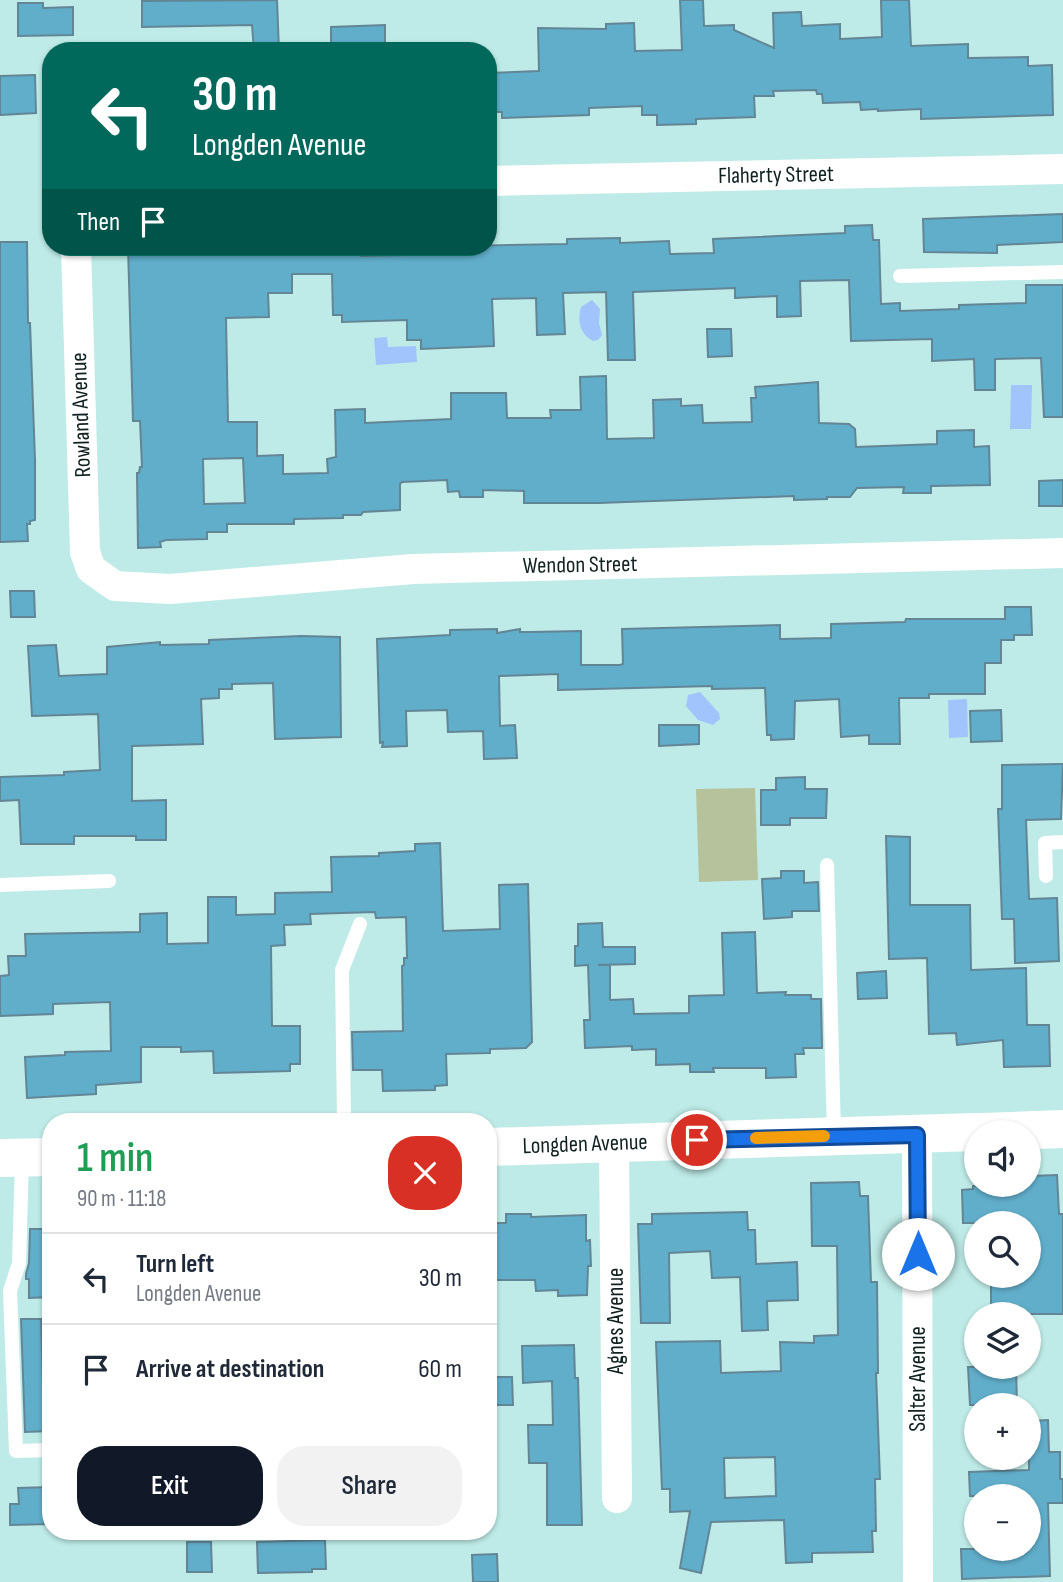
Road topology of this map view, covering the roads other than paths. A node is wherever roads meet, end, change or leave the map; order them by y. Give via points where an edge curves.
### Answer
1 (1063, 169) edge
2 (497, 181) edge
3 (76, 256) edge
4 (1063, 272) edge
5 (900, 276) dead end
6 (1063, 553) edge
7 (101, 577) joint
8 (1063, 842) edge
9 (827, 865) dead end
10 (1046, 876) dead end
11 (109, 881) dead end
12 (0, 885) edge
13 (360, 924) dead end
14 (344, 1113) edge
15 (1063, 1129) edge
16 (1041, 1130) edge
17 (964, 1133) edge
18 (917, 1135) junction
19 (834, 1136) junction
20 (614, 1143) junction
21 (497, 1147) edge
22 (24, 1158) edge
23 (42, 1450) edge
24 (617, 1498) dead end
25 (918, 1582) edge

1 - 2 street, Flaherty Street
3 - 7 street, Rowland Avenue via 85,552 91,569
4 - 5 lane
6 - 7 street, Wendon Street via 413,569 170,589 115,586
8 - 10 lane via 1045,842
9 - 19 lane
11 - 12 lane
13 - 14 lane via 342,970
15 - 16 street
17 - 18 street, Longden Avenue
18 - 19 street, Longden Avenue
18 - 25 street, Salter Avenue
19 - 20 street, Longden Avenue
20 - 21 street, Longden Avenue
20 - 24 street, Agnes Avenue
22 - 23 lane via 19,1263 10,1291 16,1451

